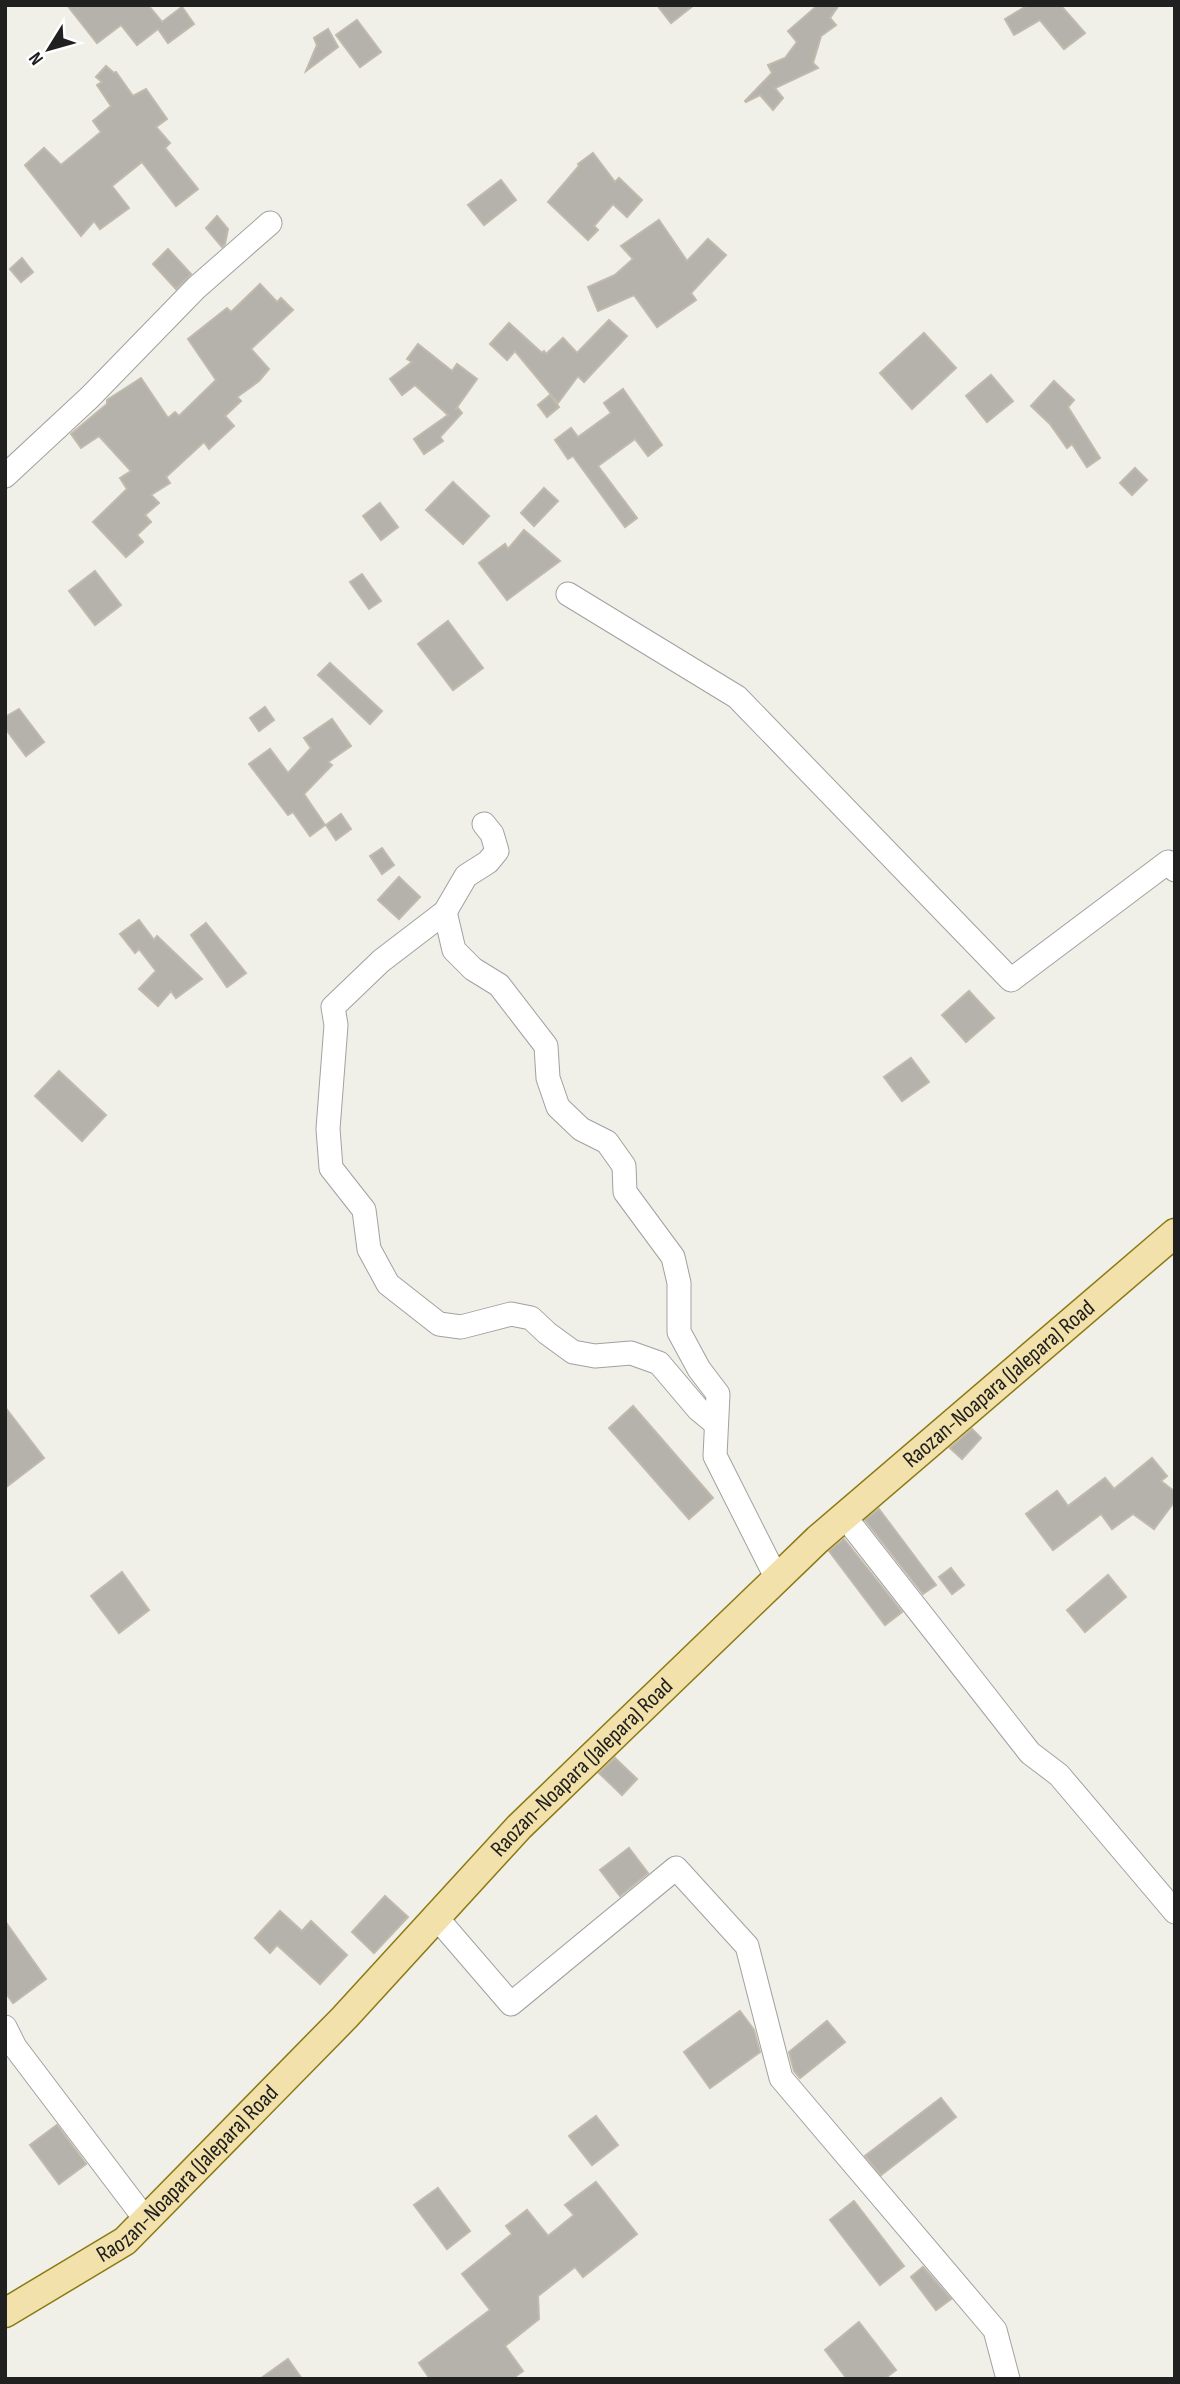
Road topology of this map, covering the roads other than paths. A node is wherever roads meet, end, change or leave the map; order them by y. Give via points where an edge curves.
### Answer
1 (270, 223) dead end
2 (5, 476) edge
3 (568, 594) dead end
4 (484, 824) dead end
5 (1175, 870) edge
6 (445, 912) junction
7 (1175, 1233) edge
8 (715, 1423) junction
9 (845, 1517) junction
10 (777, 1579) junction
11 (1175, 1912) edge
12 (436, 1917) junction
13 (5, 2027) edge
14 (146, 2220) junction
15 (5, 2312) edge
16 (1008, 2379) edge

1 - 2 street via 196,288
3 - 5 street via 737,697 1011,980 1168,862
4 - 6 street via 497,851 466,876
6 - 8 street via 454,950 499,985 546,1046 548,1078 558,1107 582,1129 607,1142 624,1166 625,1192 673,1257 679,1283 679,1332 718,1394
6 - 8 street via 381,961 333,1007 331,1168 364,1210 369,1249 388,1284 439,1324 461,1327 511,1314 531,1318 573,1352 595,1356 631,1353 659,1363
7 - 9 main road, Raozan-Noapara (Jalepara) Road
8 - 10 street via 715,1456
9 - 10 main road, Raozan-Noapara (Jalepara) Road
9 - 11 street via 1030,1753 1059,1775
10 - 12 main road, Raozan-Noapara (Jalepara) Road via 519,1827
12 - 14 main road, Raozan-Noapara (Jalepara) Road
12 - 16 street via 511,2004 676,1868 747,1946 780,2078 995,2330
13 - 14 street via 15,2047
14 - 15 main road, Raozan-Noapara (Jalepara) Road via 125,2241

